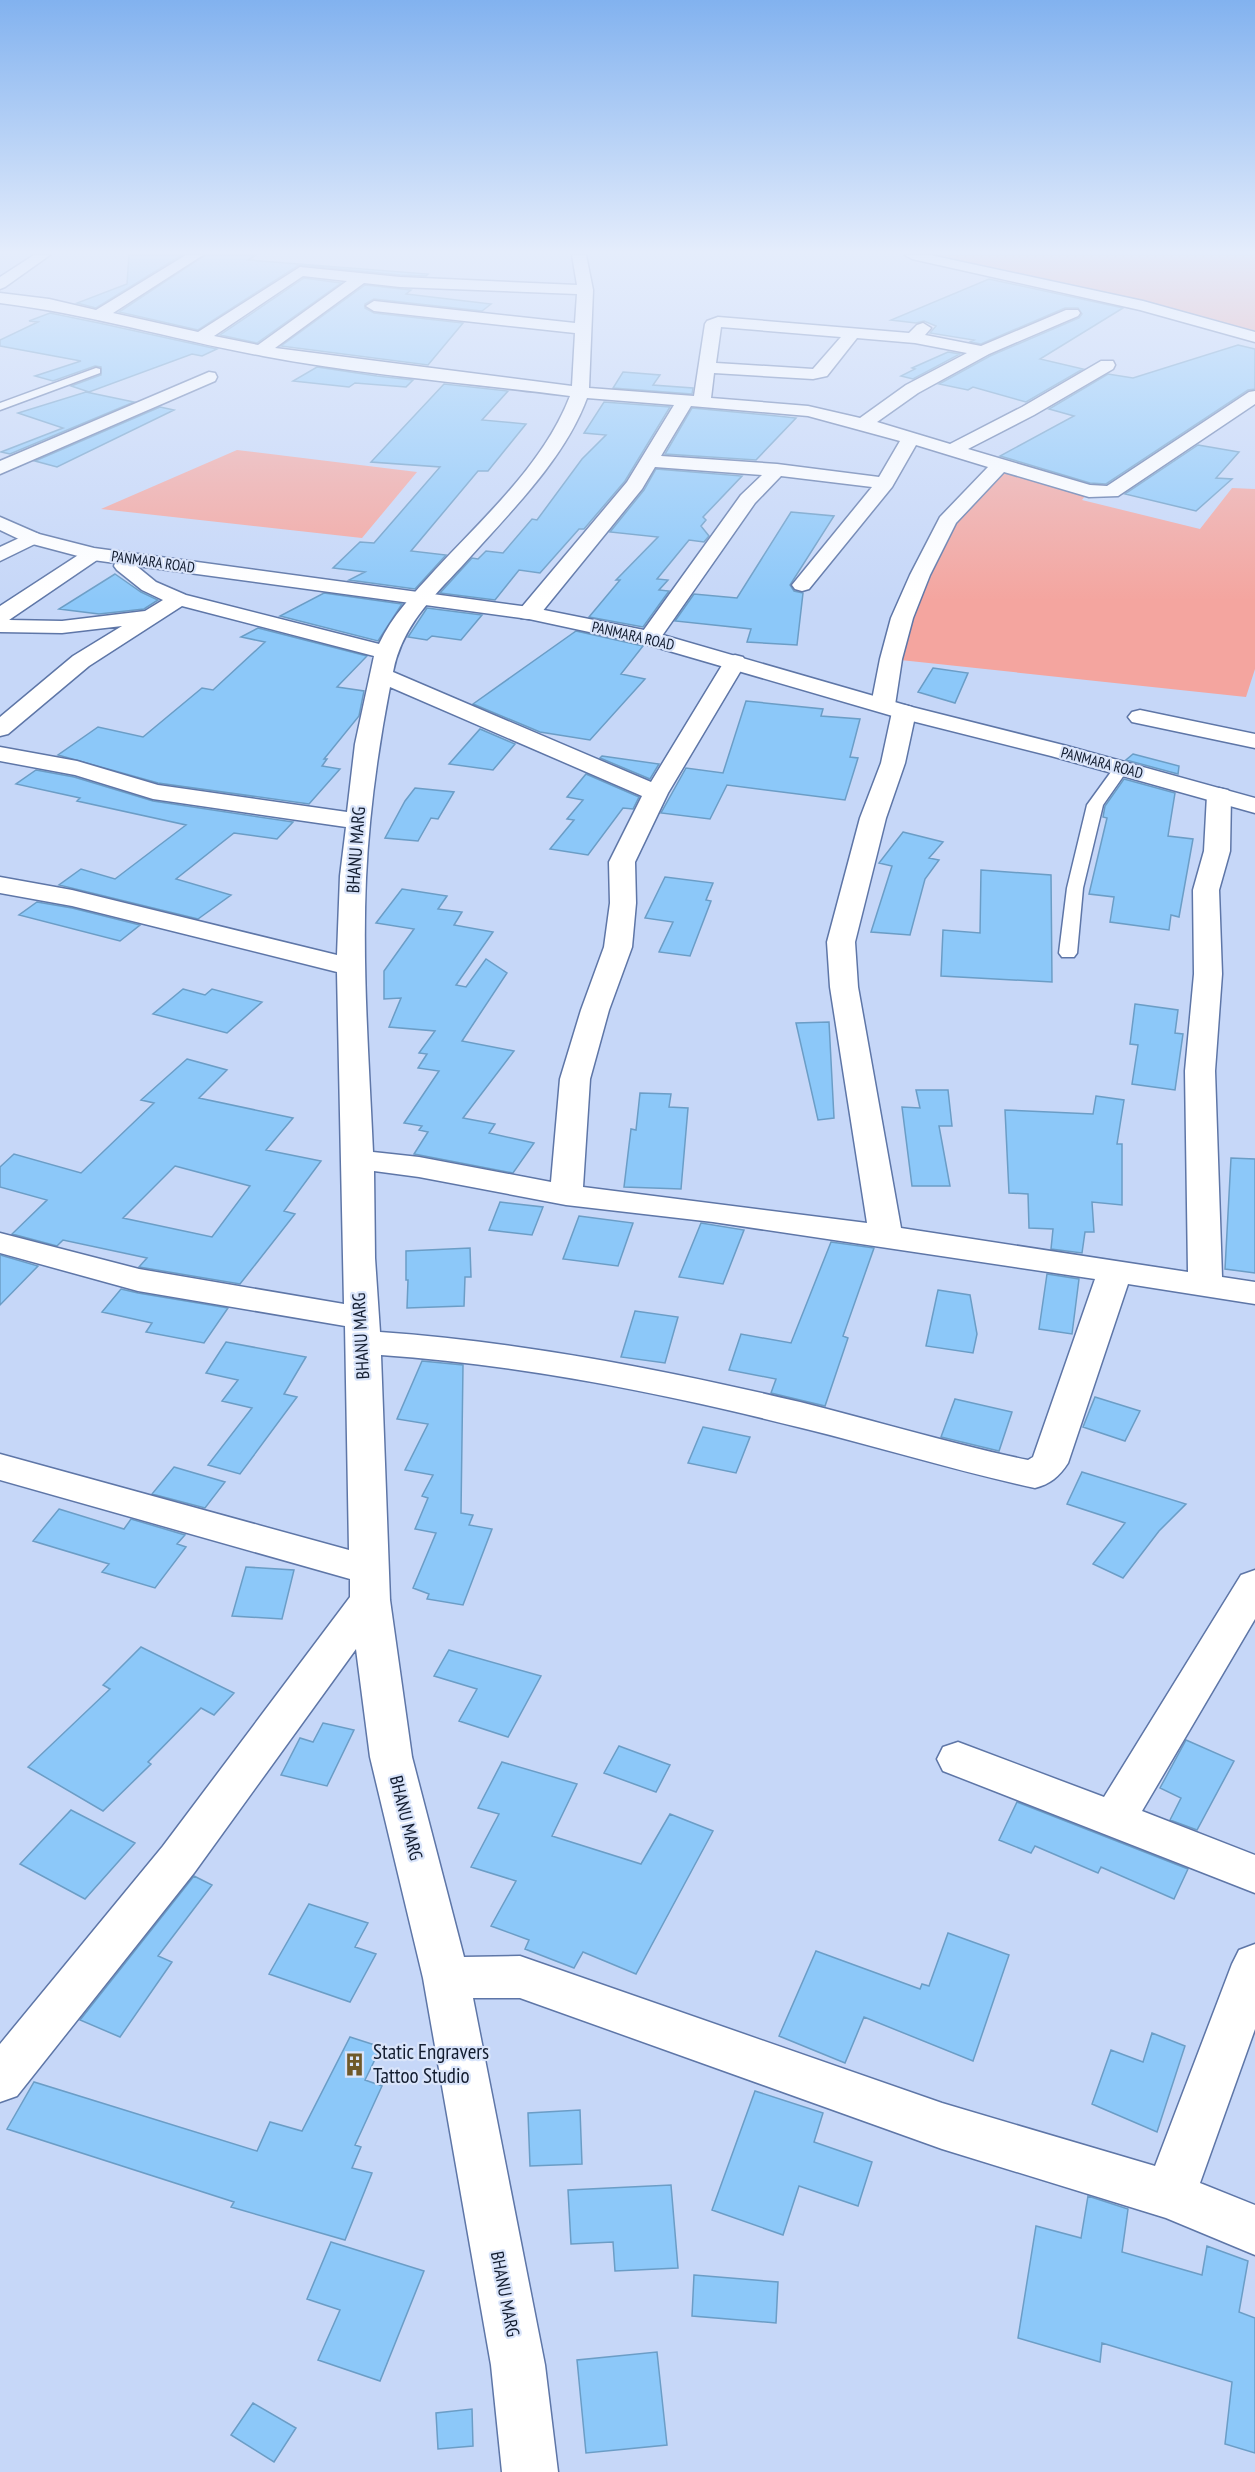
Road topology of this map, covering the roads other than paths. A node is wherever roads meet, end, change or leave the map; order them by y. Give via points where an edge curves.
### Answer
1 (398, 370) edge
2 (581, 370) edge
3 (706, 370) edge
4 (749, 370) edge
5 (822, 370) edge
6 (948, 370) edge
7 (1099, 370) edge
8 (96, 371) dead end
9 (209, 377) dead end
10 (580, 392) junction
11 (1255, 396) edge
12 (693, 402) junction
13 (2, 405) edge
14 (863, 424) junction
15 (911, 438) junction
16 (952, 450) junction
17 (651, 461) junction
18 (1000, 465) junction
19 (0, 468) edge
20 (777, 470) junction
21 (885, 483) junction
22 (0, 523) edge
23 (32, 538) junction
24 (93, 554) junction
25 (0, 555) edge
26 (125, 558) junction
27 (802, 585) dead end
28 (179, 599) junction
29 (420, 599) junction
30 (528, 613) junction
31 (0, 616) edge
32 (149, 616) junction
33 (0, 626) edge
34 (648, 638) junction
35 (735, 662) junction
36 (384, 664) junction
37 (11, 709) edge
38 (894, 709) junction
39 (1140, 717) dead end
40 (0, 729) edge
41 (1255, 741) edge
42 (1, 754) edge
43 (1121, 768) junction
44 (656, 793) junction
45 (1219, 795) junction
46 (1255, 806) edge
47 (357, 821) junction
48 (0, 885) edge
49 (1068, 953) dead end
50 (351, 967) junction
51 (358, 1160) junction
52 (566, 1195) junction
53 (886, 1236) junction
54 (0, 1243) edge
55 (1115, 1271) junction
56 (1204, 1286) junction
57 (1255, 1293) edge
58 (361, 1330) junction
59 (0, 1467) edge
60 (370, 1585) junction
61 (1255, 1585) edge
62 (958, 1759) dead end
63 (1114, 1819) junction
64 (1255, 1874) edge
65 (1255, 1964) edge
66 (446, 1978) junction
67 (0, 2080) edge
68 (1170, 2194) junction
69 (1255, 2230) edge
70 (530, 2472) edge

1 - 10 street
2 - 10 street, BHANU MARG
3 - 12 street
4 - 5 street via 813,374
6 - 14 street
7 - 16 street
8 - 13 lane
9 - 19 street
10 - 12 street
10 - 29 street, BHANU MARG via 557,440 516,494
11 - 18 street via 1111,492 1089,492
12 - 14 street via 808,411
12 - 17 street
14 - 15 street
15 - 16 street
15 - 21 street
16 - 18 street
17 - 20 street
17 - 30 street
18 - 38 street via 947,521 920,575 902,618 891,660
20 - 21 street
20 - 34 street via 748,499
21 - 27 street
22 - 23 street, PANMARA ROAD
23 - 24 street, PANMARA ROAD
23 - 25 street
24 - 26 street, PANMARA ROAD
24 - 31 street
26 - 28 street via 124,566 149,586
26 - 29 street, PANMARA ROAD
28 - 32 street
28 - 36 street
29 - 30 street, PANMARA ROAD
29 - 36 street, BHANU MARG via 395,632
30 - 34 street, PANMARA ROAD
32 - 33 street via 62,627
32 - 37 street
34 - 35 street, PANMARA ROAD
35 - 38 street, PANMARA ROAD
35 - 44 street
36 - 44 street
36 - 47 street, BHANU MARG via 367,744
37 - 40 street
38 - 43 street, PANMARA ROAD
38 - 53 street via 893,763 873,818 841,942 844,987
39 - 41 street
42 - 47 street via 63,763 153,792
43 - 45 street, PANMARA ROAD
43 - 49 lane via 1095,805 1075,888
44 - 52 street via 622,862 618,947 576,1079
45 - 46 street, PANMARA ROAD
45 - 56 street via 1216,850 1206,890 1208,974 1200,1071
47 - 50 street, BHANU MARG
48 - 50 street via 72,898
50 - 51 street, BHANU MARG
51 - 52 street via 419,1167
51 - 58 street, BHANU MARG
52 - 53 street
53 - 55 street
54 - 58 street via 138,1280
55 - 56 street
55 - 58 street via 1049,1463 1035,1475 802,1415 646,1381 539,1361 403,1344
56 - 57 street
58 - 60 street, BHANU MARG
59 - 60 street
60 - 66 street, BHANU MARG via 391,1757
60 - 67 street via 319,1667 237,1783 97,1966
61 - 63 street
62 - 63 street
63 - 64 street
65 - 68 street
66 - 68 street via 520,1977 942,2126
66 - 70 street, BHANU MARG via 518,2365
68 - 69 street

